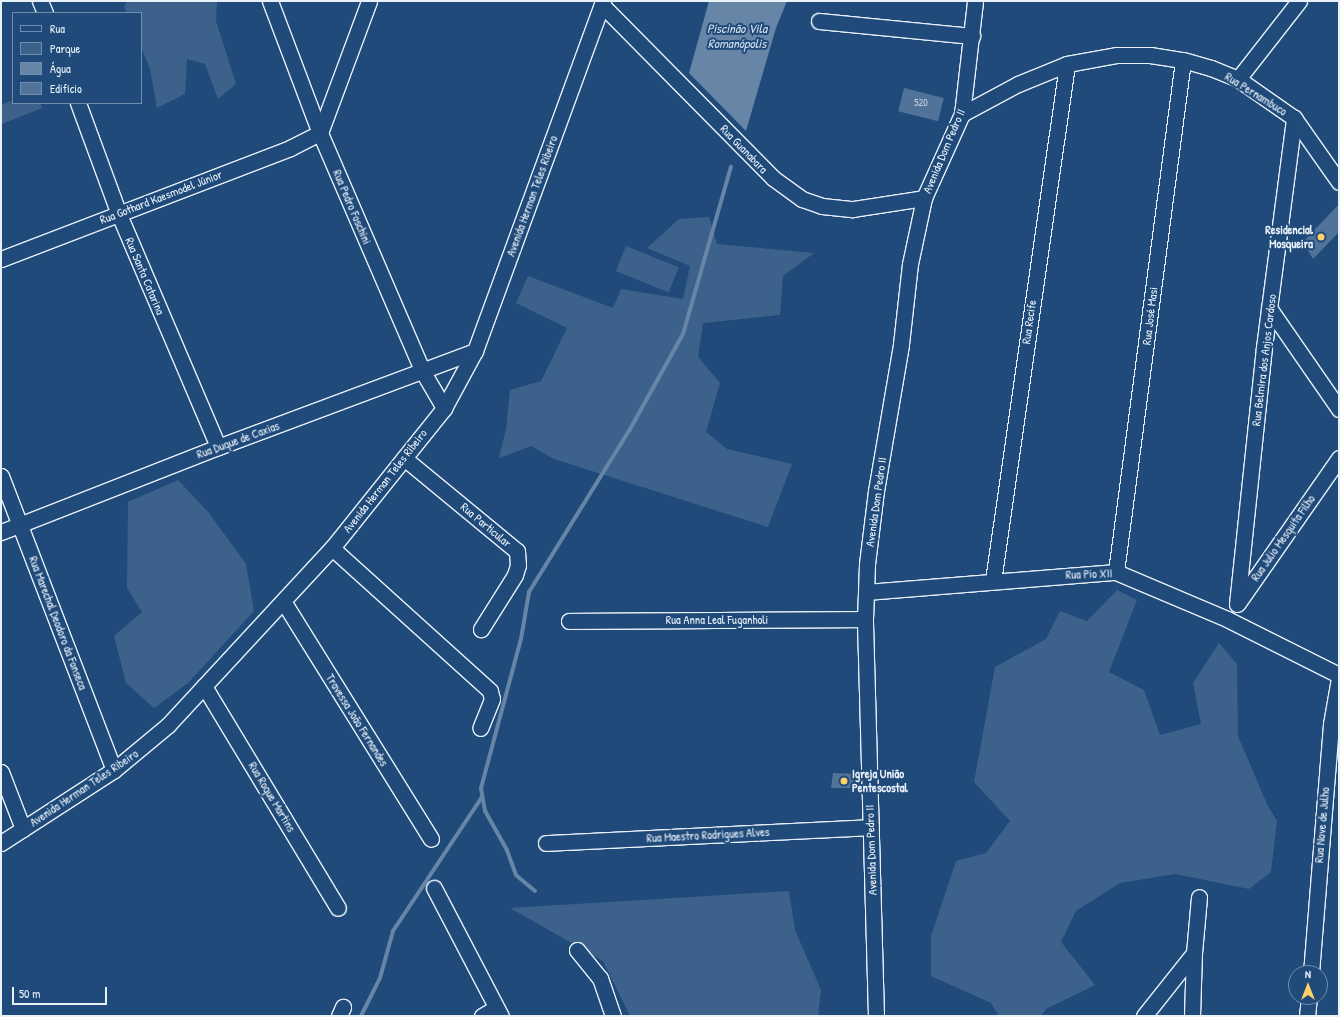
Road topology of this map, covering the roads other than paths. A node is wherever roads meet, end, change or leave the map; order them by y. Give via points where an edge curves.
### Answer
1 (40, 1) edge
2 (270, 1) edge
3 (369, 1) edge
4 (975, 1) edge
5 (1299, 1) edge
6 (603, 3) edge
7 (45, 12) edge
8 (819, 20) dead end
9 (972, 36) junction
10 (1184, 60) junction
11 (1067, 64) junction
12 (1238, 79) junction
13 (337, 86) junction
14 (307, 99) junction
15 (78, 104) edge
16 (962, 114) junction
17 (1294, 118) junction
18 (320, 133) junction
19 (1339, 182) edge
20 (924, 198) junction
21 (118, 212) junction
22 (1, 259) edge
23 (1270, 308) junction
24 (475, 351) junction
25 (423, 372) junction
26 (444, 408) junction
27 (1339, 409) edge
28 (218, 447) junction
29 (404, 458) junction
30 (1339, 458) edge
31 (1, 476) edge
32 (21, 524) junction
33 (1, 532) edge
34 (332, 548) junction
35 (1116, 572) junction
36 (992, 581) junction
37 (866, 592) junction
38 (283, 602) junction
39 (1237, 604) junction
40 (1227, 618) junction
41 (865, 619) junction
42 (568, 621) dead end
43 (481, 630) dead end
44 (1339, 675) edge
45 (1339, 678) edge
46 (204, 686) junction
47 (480, 728) dead end
48 (114, 770) junction
49 (1, 772) edge
50 (871, 827) junction
51 (23, 829) junction
52 (431, 839) dead end
53 (1, 843) edge
54 (546, 843) dead end
55 (434, 888) dead end
56 (1199, 897) dead end
57 (338, 908) dead end
58 (577, 950) dead end
59 (1194, 953) junction
60 (1312, 965) edge
61 (1308, 1005) edge
62 (498, 1012) edge
63 (482, 1016) edge
64 (613, 1016) edge
65 (876, 1016) edge
66 (1144, 1016) edge
67 (1192, 1016) edge
68 (1307, 1016) edge

1 - 7 street
2 - 14 street, Rua Pedro Foschini
3 - 13 street
4 - 9 street, Avenida Dom Pedro II
5 - 12 street
6 - 20 street, Rua Guanabara via 773,178 802,199 822,206 853,209
6 - 24 street, Avenida Herman Teles Ribeiro
8 - 9 street
9 - 16 street, Avenida Dom Pedro II
10 - 11 street, Rua Pernambuco via 1150,55 1117,55
10 - 12 street, Rua Pernambuco
10 - 35 street, Rua José Masi
11 - 16 street, Rua Pernambuco via 1018,84
11 - 36 street, Rua Recife
12 - 17 street, Rua Pernambuco
13 - 14 street via 327,94
13 - 18 street
14 - 18 street, Rua Pedro Foschini
15 - 21 street, Rua Santa Catarina
16 - 20 street, Avenida Dom Pedro II
17 - 19 street, Rua Pernambuco
17 - 23 street, Rua Belmira dos Anjos Cardoso
18 - 21 street, Rua Gothard Kaesmodel Júnior via 290,148
18 - 25 street, Rua Pedro Foschini
20 - 37 street, Avenida Dom Pedro II via 910,264 901,344 876,491
21 - 22 street, Rua Gothard Kaesmodel Júnior
21 - 28 street, Rua Santa Catarina
23 - 27 street
23 - 39 street, Rua Belmira dos Anjos Cardoso
24 - 25 street, Rua Duque de Caxias
24 - 26 street, Avenida Herman Teles Ribeiro
25 - 26 street, Rua Pedro Foschini
25 - 28 street, Rua Duque de Caxias
26 - 29 street, Avenida Herman Teles Ribeiro
28 - 32 street, Rua Duque de Caxias
29 - 34 street, Avenida Herman Teles Ribeiro
29 - 43 street, Rua Particular via 517,551 518,566 515,575
30 - 39 street, Rua Julio Mesquita Filho
31 - 32 street, Rua Marechal Deodoro da Fonseca
32 - 33 street, Rua Duque de Caxias
32 - 48 street, Rua Marechal Deodoro da Fonseca
34 - 38 street, Avenida Herman Teles Ribeiro
34 - 47 street via 490,691 492,699
35 - 36 street, Rua Pio XII
35 - 40 street, Rua Pio XII
36 - 37 street, Rua Pio XII
37 - 41 street, Avenida Dom Pedro II
38 - 46 street, Avenida Herman Teles Ribeiro
38 - 52 street, Travessa João Fernandes
39 - 40 street, Rua Julio Mesquita Filho
40 - 44 street, Rua Pio XII
41 - 42 street, Rua Anna Leal Fuganholi
41 - 50 street, Avenida Dom Pedro II
45 - 60 street, Rua Nove de Julho via 1331,724
46 - 48 street, Avenida Herman Teles Ribeiro via 164,730
46 - 57 street, Rua Roque Martins
48 - 51 street, Avenida Herman Teles Ribeiro
49 - 51 street
50 - 54 street, Rua Maestro Rodrigues Alves
50 - 65 street, Avenida Dom Pedro II
51 - 53 street, Avenida Herman Teles Ribeiro
55 - 62 street
56 - 59 street
58 - 64 street via 600,978
59 - 66 street
59 - 67 street
61 - 68 street
62 - 63 street

